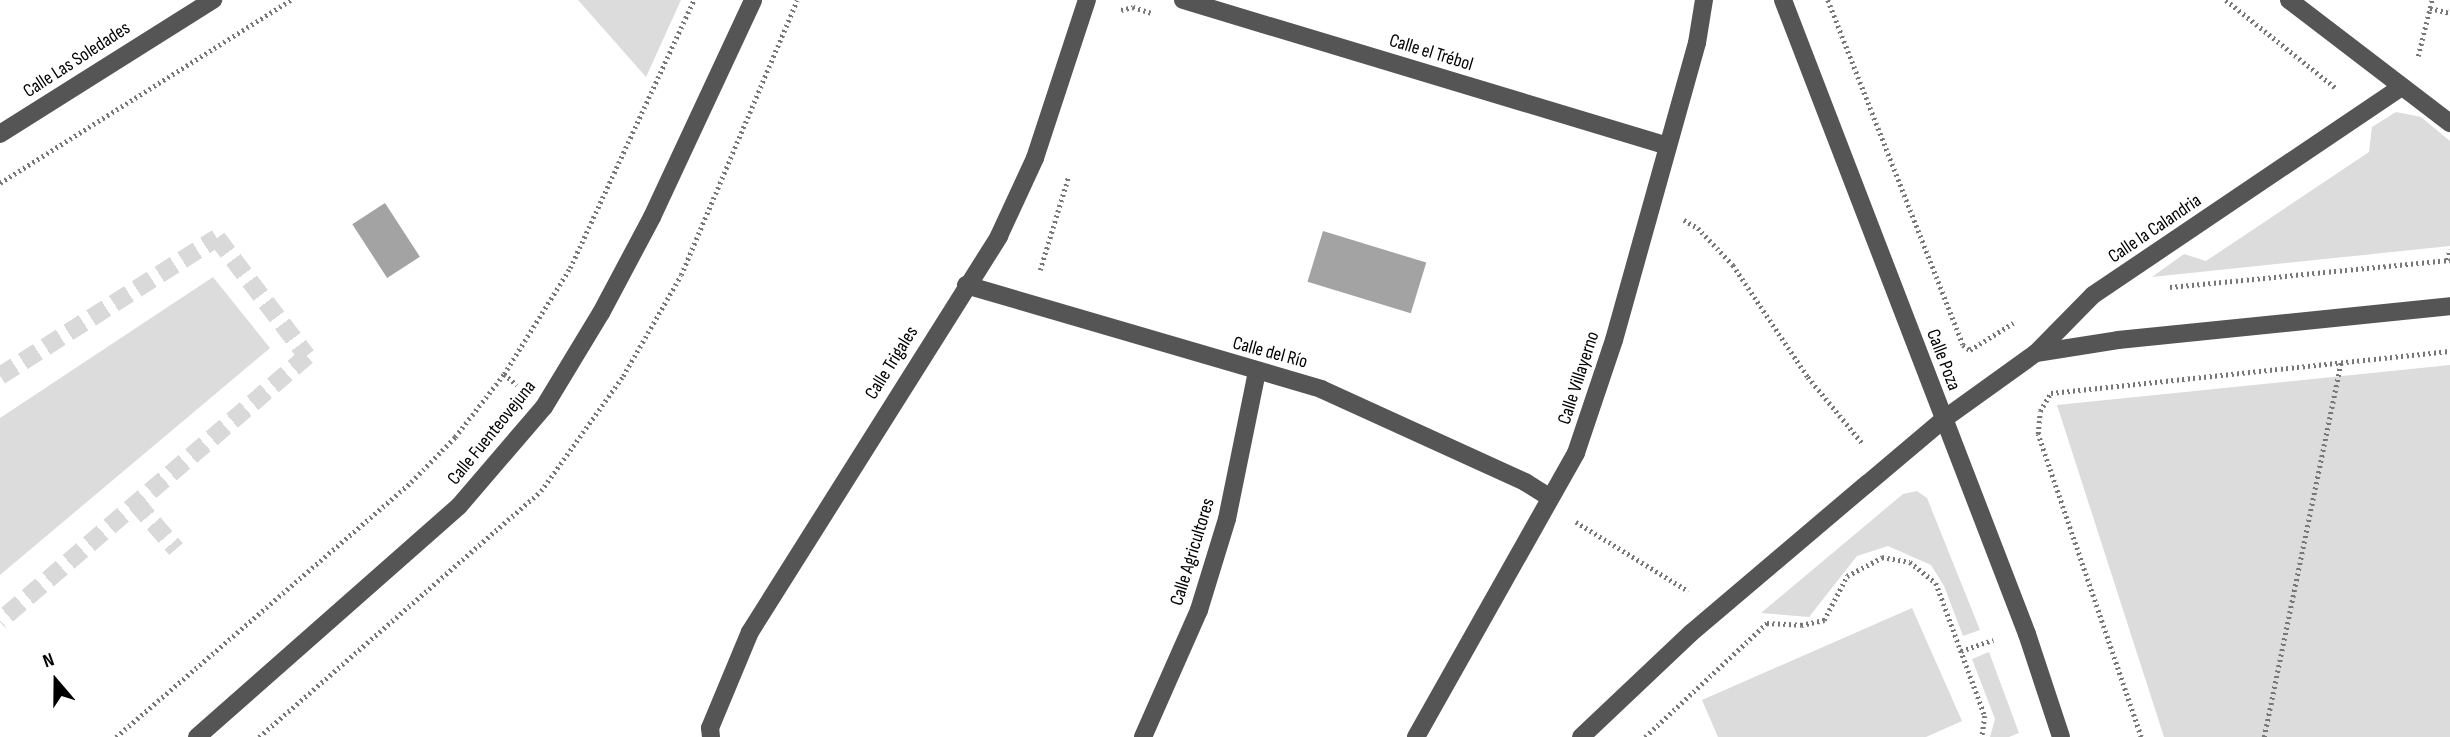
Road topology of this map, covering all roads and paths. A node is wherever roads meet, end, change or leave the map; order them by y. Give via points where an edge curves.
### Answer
1 (213, 0) edge
2 (291, 0) edge
3 (694, 0) edge
4 (753, 0) edge
5 (1087, 0) edge
6 (1183, 0) edge
7 (1704, 0) edge
8 (1783, 0) edge
9 (1828, 0) edge
10 (2226, 0) edge
11 (2289, 0) edge
12 (2432, 0) edge
13 (1123, 8) dead end
14 (2430, 8) junction
15 (2450, 13) edge
16 (1118, 16) dead end
17 (2401, 87) junction
18 (2345, 99) dead end
19 (2450, 123) edge
20 (0, 134) edge
21 (1668, 146) junction
22 (1068, 175) dead end
23 (0, 183) edge
24 (1674, 215) dead end
25 (2450, 249) edge
26 (2448, 260) edge
27 (1038, 276) dead end
28 (966, 285) junction
29 (2155, 289) dead end
30 (2450, 306) edge
31 (2025, 315) dead end
32 (2450, 351) edge
33 (2036, 354) junction
34 (2341, 362) junction
35 (1257, 372) junction
36 (1944, 419) junction
37 (1871, 454) dead end
38 (1549, 497) junction
39 (1713, 615) junction
40 (1994, 640) dead end
41 (1961, 651) junction
42 (116, 737) edge
43 (197, 737) edge
44 (711, 737) edge
45 (1143, 737) edge
46 (1416, 737) edge
47 (1581, 737) edge
48 (1645, 737) edge
49 (1982, 737) edge
50 (2061, 737) edge
51 (2141, 737) edge
52 (2264, 737) edge

1 - 20 street, Calle Las Soledades
2 - 23 path
3 - 42 path via 570,268 504,374 455,437 411,482
4 - 43 street, Calle Fuenteovejuna via 652,217 544,407 458,506
5 - 28 street, Calle Trigales via 1035,158 996,241
6 - 21 street, Calle el Trébol
7 - 21 street, Calle Villayerno
8 - 36 street, Calle Poza
9 - 31 path via 1963,345 1970,349
10 - 18 path
11 - 17 street
12 - 14 path
13 - 16 path
14 - 15 path
14 - 17 path via 2416,67
17 - 19 street
17 - 33 street, Calle la Calandria via 2094,295
21 - 38 street, Calle Villayerno via 1602,378 1576,453
22 - 27 path
24 - 37 path via 1698,228 1733,265 1808,377
25 - 26 path
26 - 29 path
28 - 35 street, Calle del Río
28 - 44 street, Calle Trigales via 750,632 710,728
30 - 33 street via 2118,340
32 - 34 path
33 - 36 street, Calle la Calandria
34 - 51 path via 2052,393 2040,411 2038,434
34 - 52 path
35 - 38 street, Calle del Río via 1321,389
35 - 45 street, Calle Agricultores via 1219,545 1199,610
36 - 39 street, Calle la Calandria
36 - 50 street, Calle Poza via 2027,634
38 - 39 path via 1574,521 1689,592
38 - 46 street, Calle Villayerno
39 - 47 street, Calle la Calandria
40 - 41 path
41 - 48 path via 1936,583 1926,570 1882,557 1847,576 1824,620 1801,625 1767,623
41 - 49 path via 1985,716

